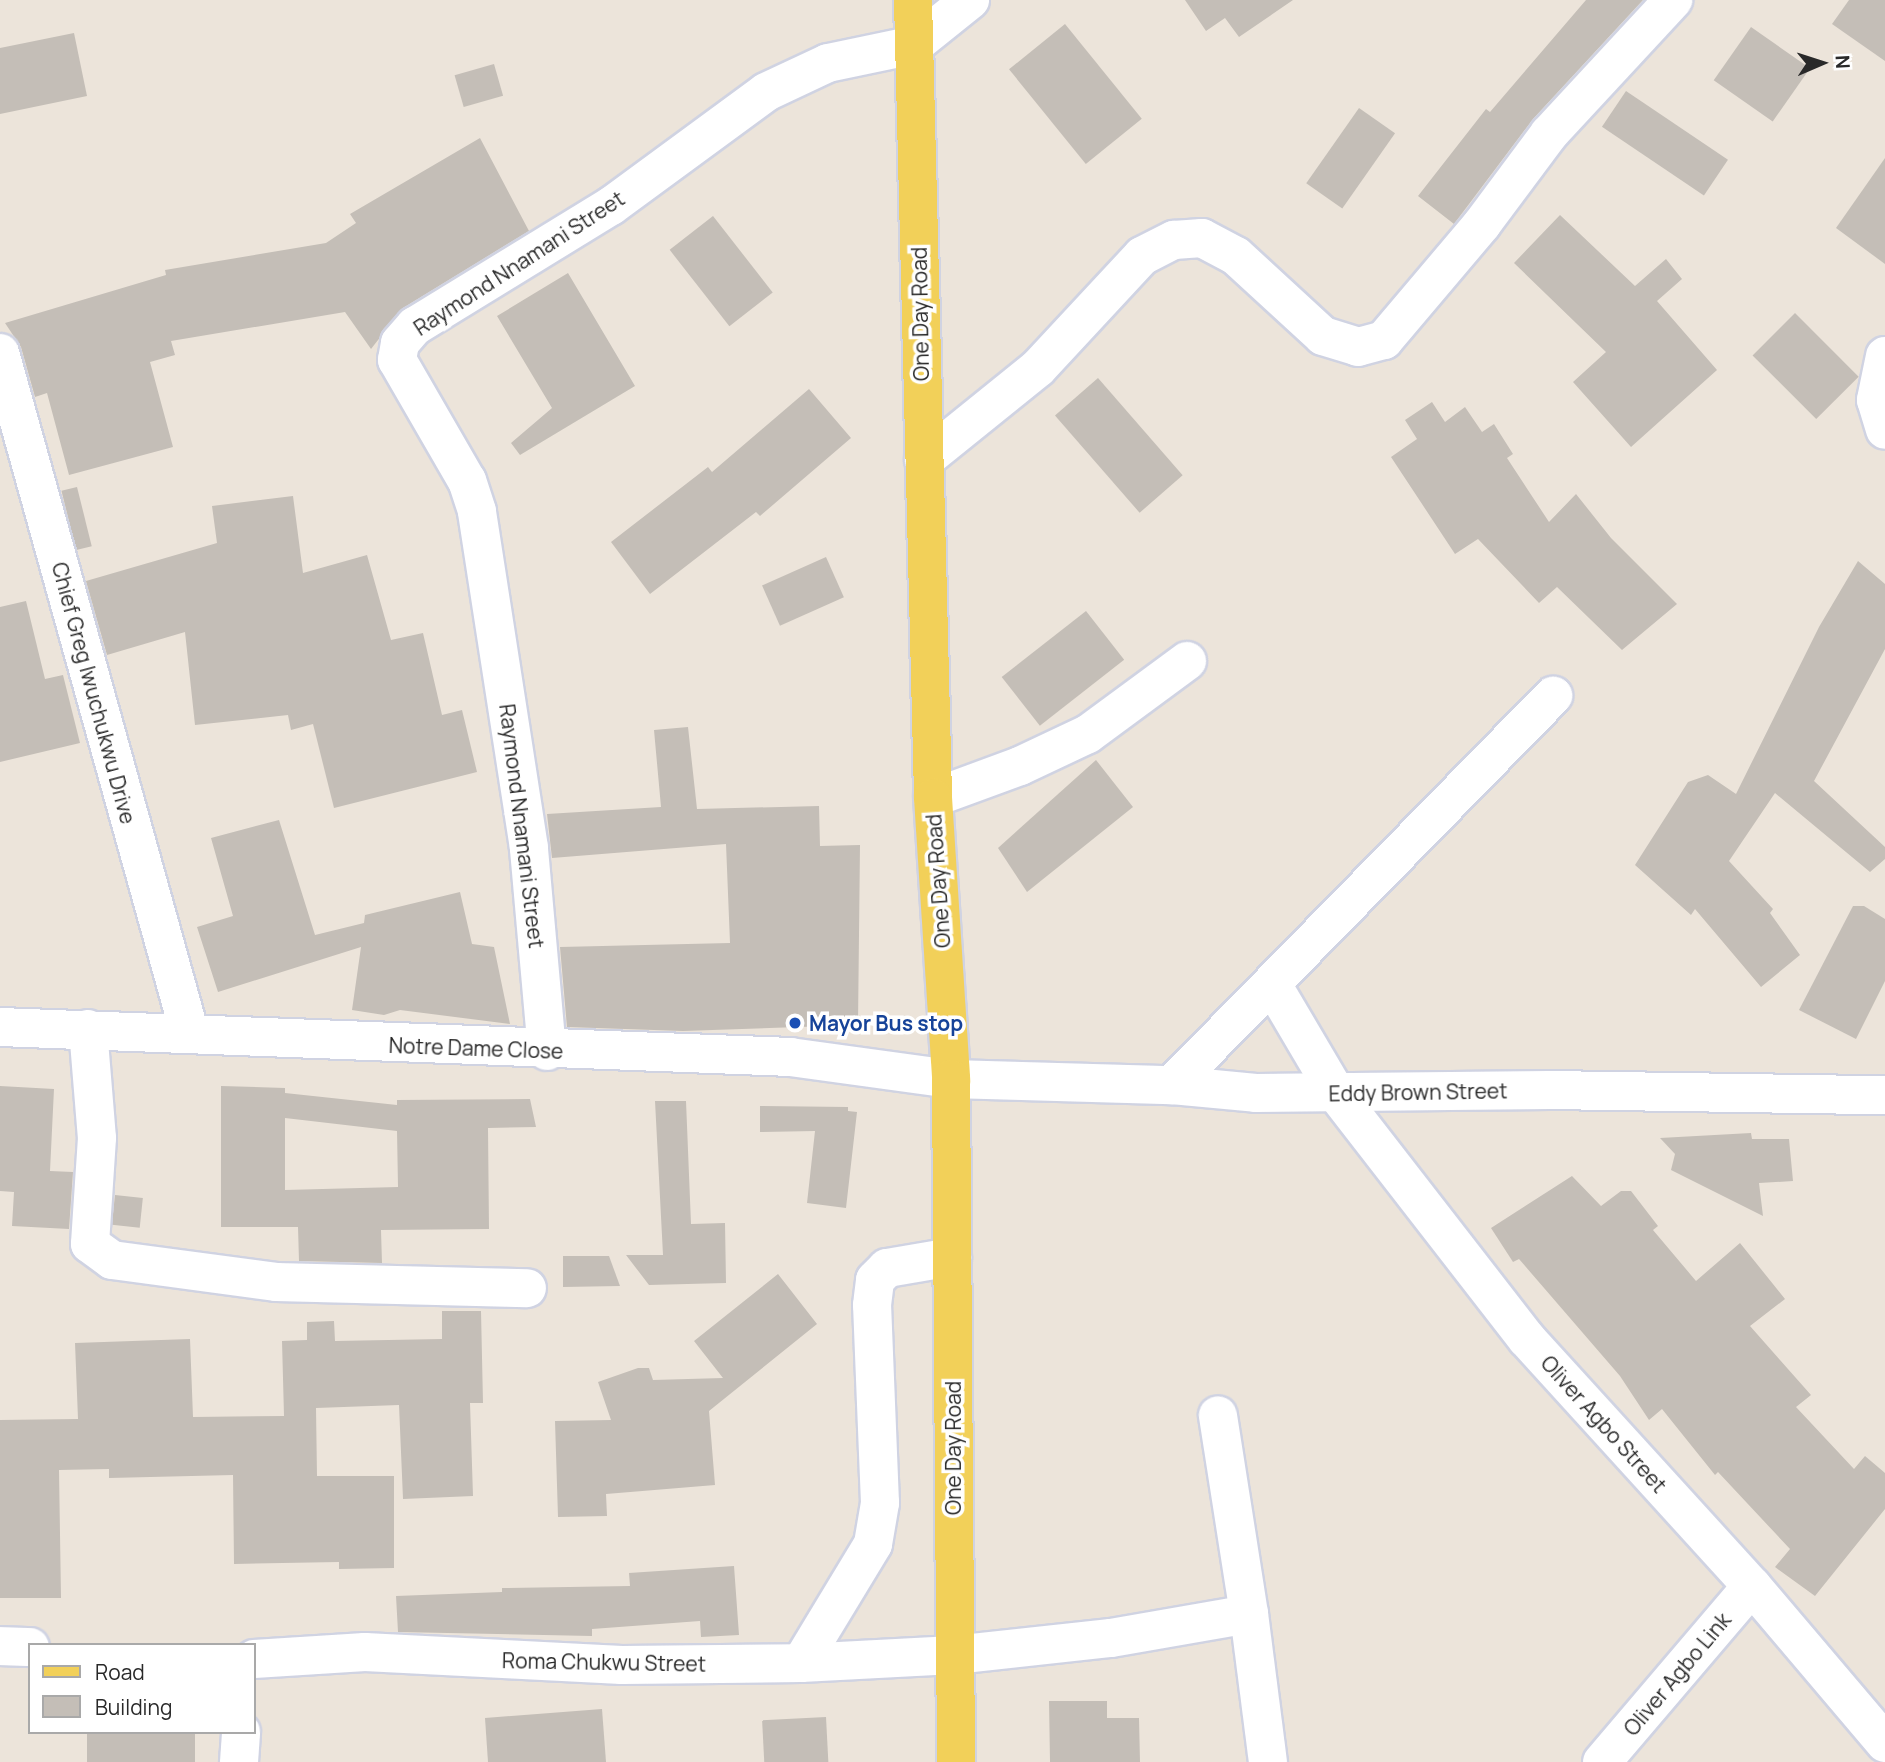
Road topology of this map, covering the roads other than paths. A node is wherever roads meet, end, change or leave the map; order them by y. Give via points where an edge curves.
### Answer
1 (913, 0) edge
2 (970, 0) edge
3 (1673, 0) edge
4 (914, 45) junction
5 (0, 353) edge
6 (1885, 356) edge
7 (1885, 430) edge
8 (924, 460) junction
9 (1186, 661) dead end
10 (1553, 696) dead end
11 (933, 798) junction
12 (1273, 986) junction
13 (0, 1027) edge
14 (88, 1029) junction
15 (189, 1031) junction
16 (547, 1051) junction
17 (951, 1079) junction
18 (1172, 1085) junction
19 (1336, 1093) junction
20 (1885, 1095) edge
21 (952, 1257) junction
22 (527, 1288) dead end
23 (1218, 1415) dead end
24 (1752, 1586) junction
25 (1249, 1614) junction
26 (0, 1646) edge
27 (28, 1647) edge
28 (954, 1655) junction
29 (256, 1659) edge
30 (800, 1663) junction
31 (241, 1734) edge
32 (1885, 1743) edge
33 (239, 1762) edge
34 (956, 1762) edge
35 (1268, 1762) edge
36 (1602, 1762) edge

1 - 4 main road, One Day Road
2 - 4 street
3 - 8 street via 1549,134 1482,224 1384,340 1358,347 1323,336 1236,256 1202,238 1174,240 1142,256 1038,369
4 - 8 main road, One Day Road
4 - 16 street, Raymond Nnamani Street via 828,62 766,92 611,206 415,326 400,343 397,360 467,481 477,511 529,848
5 - 15 street, Chief Greg Iwuchukwu Drive
6 - 7 street via 1876,400
8 - 11 main road, One Day Road
9 - 11 street via 1088,733 1020,766
10 - 12 street
11 - 17 main road, One Day Road
12 - 18 street
12 - 19 street, Oliver Agbo Street
13 - 14 street, Notre Dame Close
14 - 15 street, Notre Dame Close
14 - 22 street via 97,1138 90,1244 112,1260 276,1282
15 - 16 street, Notre Dame Close
16 - 17 street, Notre Dame Close via 790,1057
17 - 18 street, Eddy Brown Street
17 - 21 main road, One Day Road
18 - 19 street, Eddy Brown Street via 1256,1093
19 - 20 street, Eddy Brown Street
19 - 24 street, Oliver Agbo Street via 1544,1359
21 - 28 main road, One Day Road
21 - 30 street via 887,1268 875,1280 872,1318 880,1503 873,1544
23 - 25 street
24 - 32 street, Oliver Agbo Street
24 - 36 street, Oliver Agbo Link
25 - 28 street, Roma Chukwu Street via 1111,1638
25 - 35 street
26 - 27 street
28 - 30 street, Roma Chukwu Street
28 - 34 main road, One Day Road
29 - 30 street, Roma Chukwu Street via 365,1652 622,1665
31 - 33 street

